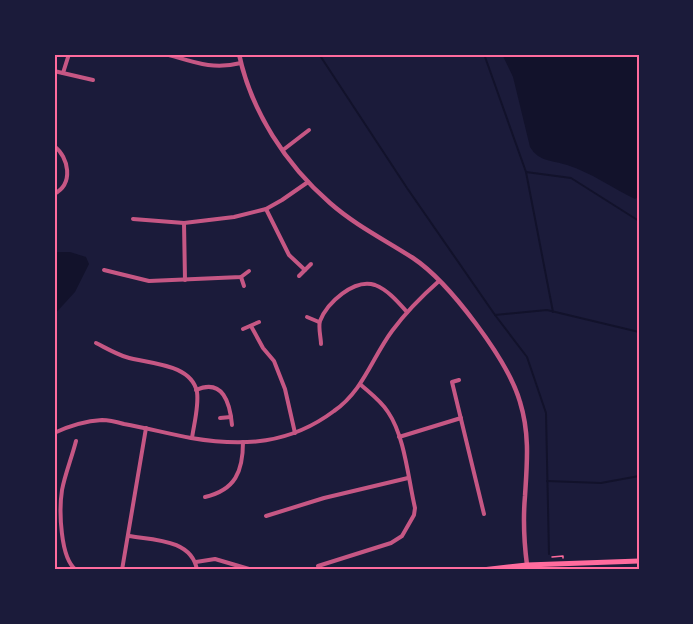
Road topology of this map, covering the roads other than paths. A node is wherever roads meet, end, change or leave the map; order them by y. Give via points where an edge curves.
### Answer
1 (69, 54) edge
2 (166, 54) edge
3 (239, 54) edge
4 (241, 63) junction
5 (54, 71) edge
6 (63, 74) junction
7 (93, 81) dead end
8 (309, 130) dead end
9 (54, 146) edge
10 (283, 150) junction
11 (308, 182) junction
12 (54, 194) edge
13 (266, 209) junction
14 (133, 219) dead end
15 (184, 223) junction
16 (311, 264) dead end
17 (104, 270) dead end
18 (305, 270) junction
19 (249, 271) dead end
20 (299, 276) dead end
21 (241, 277) junction
22 (184, 280) junction
23 (439, 281) junction
24 (244, 286) dead end
25 (407, 312) junction
26 (307, 317) dead end
27 (259, 322) dead end
28 (319, 322) junction
29 (251, 326) junction
30 (243, 329) dead end
31 (96, 343) dead end
32 (321, 344) dead end
33 (459, 380) dead end
34 (361, 385) junction
35 (196, 390) junction
36 (231, 417) junction
37 (220, 418) dead end
38 (461, 418) junction
39 (232, 425) dead end
40 (146, 428) junction
41 (54, 433) edge
42 (296, 434) junction
43 (399, 437) junction
44 (192, 438) junction
45 (76, 441) dead end
46 (243, 442) junction
47 (408, 478) junction
48 (205, 497) dead end
49 (484, 514) dead end
50 (266, 516) dead end
51 (54, 527) edge
52 (62, 527) junction
53 (129, 536) junction
54 (639, 561) edge
55 (196, 562) junction
56 (526, 565) junction
57 (318, 566) dead end
58 (249, 569) edge
59 (76, 570) edge
60 (122, 570) edge
61 (197, 570) edge
62 (482, 570) edge

1 - 6 street
2 - 4 street via 205,65
3 - 4 street
4 - 10 street via 268,130
5 - 6 street
6 - 7 street
8 - 10 street
9 - 12 street via 61,151 68,177 66,185
10 - 11 street
11 - 13 street
11 - 23 street via 348,217 414,259
13 - 15 street
13 - 18 street via 289,255
14 - 15 street
15 - 22 street
16 - 18 street
17 - 22 street via 149,281
18 - 20 street
19 - 21 street
21 - 22 street
21 - 24 street
23 - 25 street
23 - 56 street via 492,345 520,401 528,432
25 - 28 street via 391,294 374,284 359,284 344,291
25 - 34 street
26 - 28 street
27 - 29 street
28 - 32 street
29 - 30 street
29 - 42 street via 274,361
31 - 35 street via 122,357 181,372
33 - 38 street via 452,381
34 - 42 street via 337,410
34 - 43 street via 387,410
35 - 36 street via 212,386 220,390
35 - 44 street
36 - 37 street
36 - 39 street
38 - 43 street
38 - 49 street
40 - 41 street via 104,420
40 - 44 street
40 - 53 street
42 - 46 street
43 - 47 street
44 - 46 street
45 - 52 street via 62,490
46 - 48 street via 240,469 234,481 227,489
47 - 50 street
47 - 57 street via 415,508 402,536
51 - 52 street
52 - 59 street via 66,556
53 - 55 street via 172,543
53 - 60 street
54 - 56 main road
55 - 58 street via 215,559
55 - 61 street
56 - 62 main road

